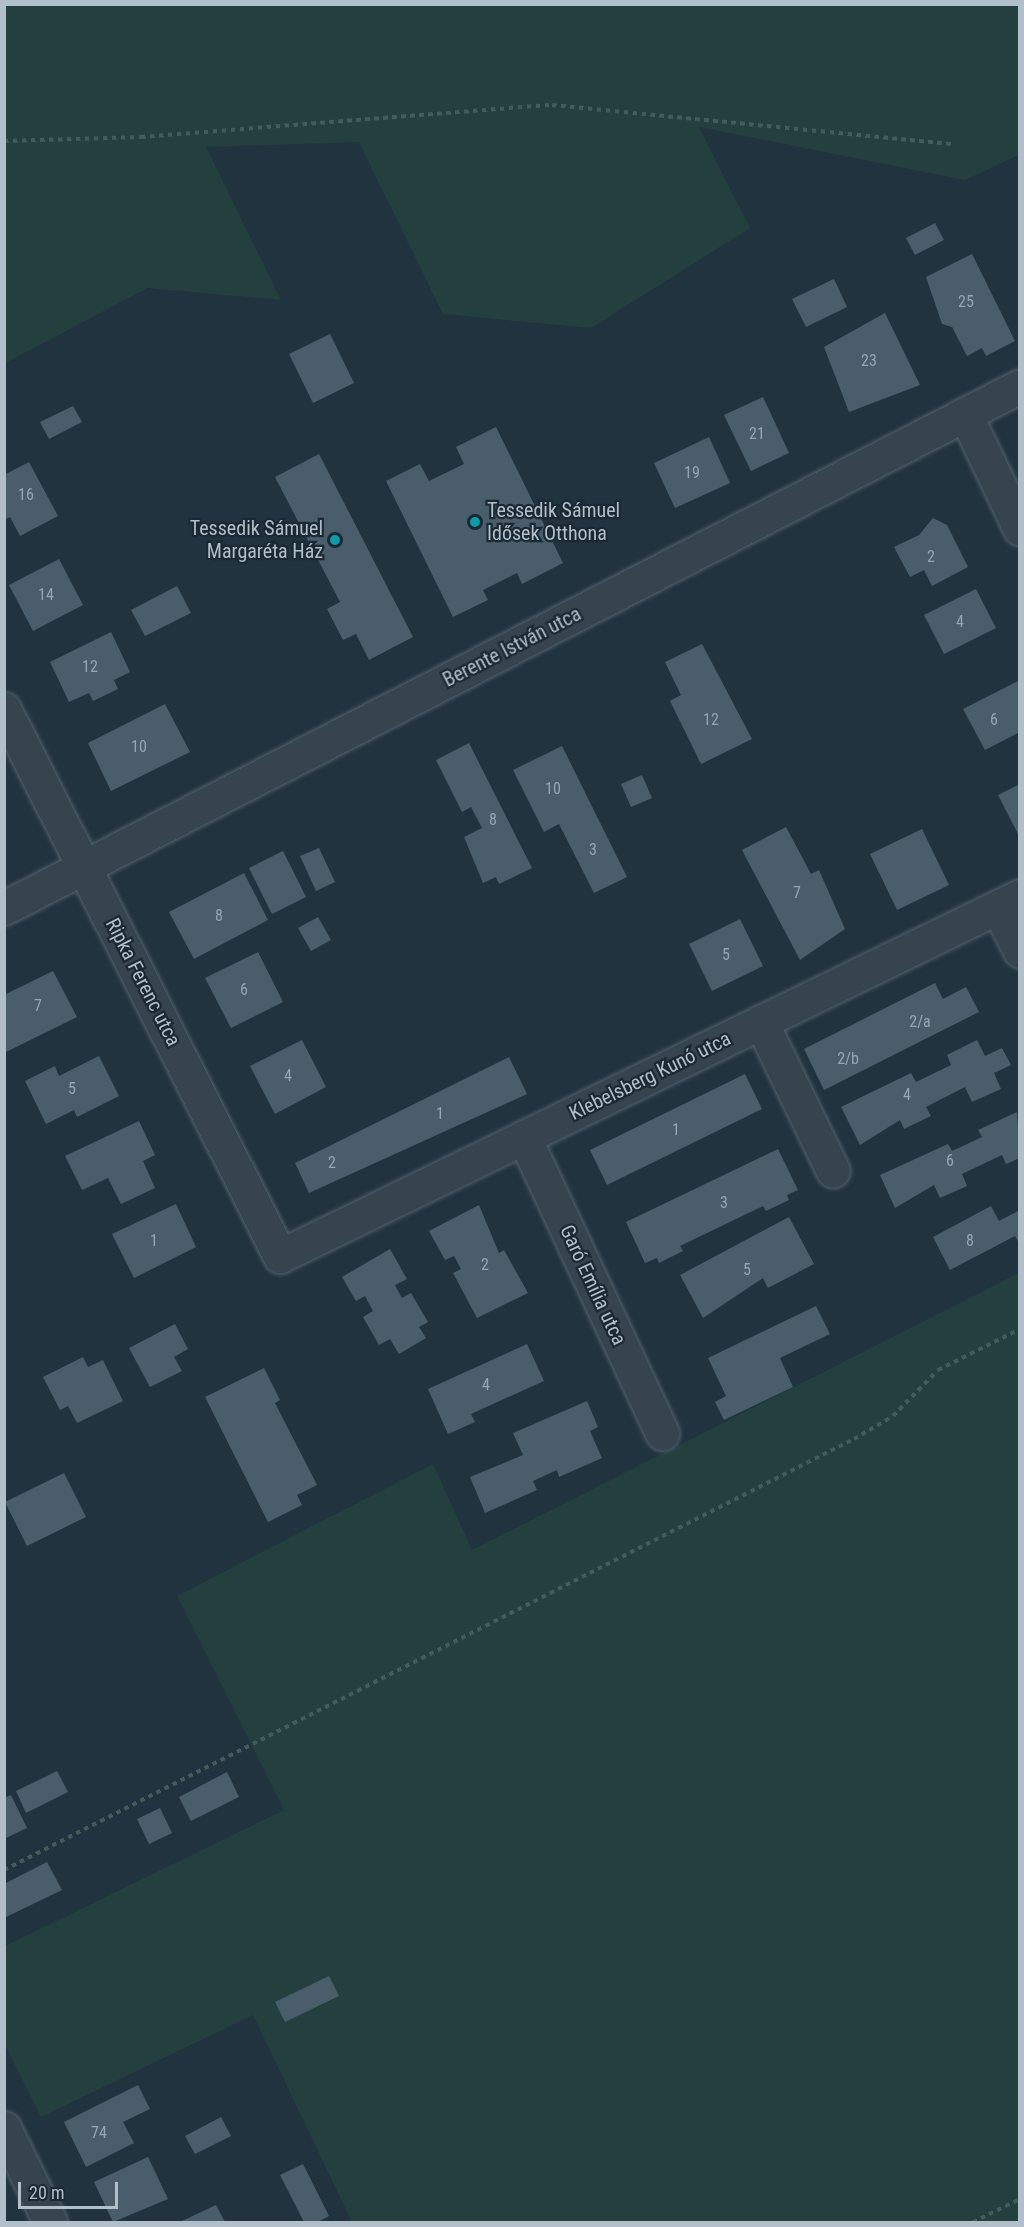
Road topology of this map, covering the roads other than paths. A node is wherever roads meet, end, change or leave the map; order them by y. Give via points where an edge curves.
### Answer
1 (1020, 386) edge
2 (965, 414) junction
3 (1020, 529) edge
4 (4, 709) edge
5 (85, 867) junction
6 (1009, 901) edge
7 (4, 908) edge
8 (1020, 951) edge
9 (761, 1022) junction
10 (524, 1137) junction
11 (833, 1171) dead end
12 (280, 1256) joint
13 (662, 1433) dead end
14 (4, 2128) edge
15 (50, 2223) edge

1 - 2 street, Berente István utca
2 - 3 street
2 - 5 street, Berente István utca
4 - 5 street, Ripka Ferenc utca
5 - 7 street, Berente István utca
5 - 12 street, Ripka Ferenc utca
6 - 8 street
6 - 9 street, Klebelsberg Kunó utca
9 - 10 street, Klebelsberg Kunó utca
9 - 11 street
10 - 12 street, Klebelsberg Kunó utca
10 - 13 street, Garó Emília utca
14 - 15 street

